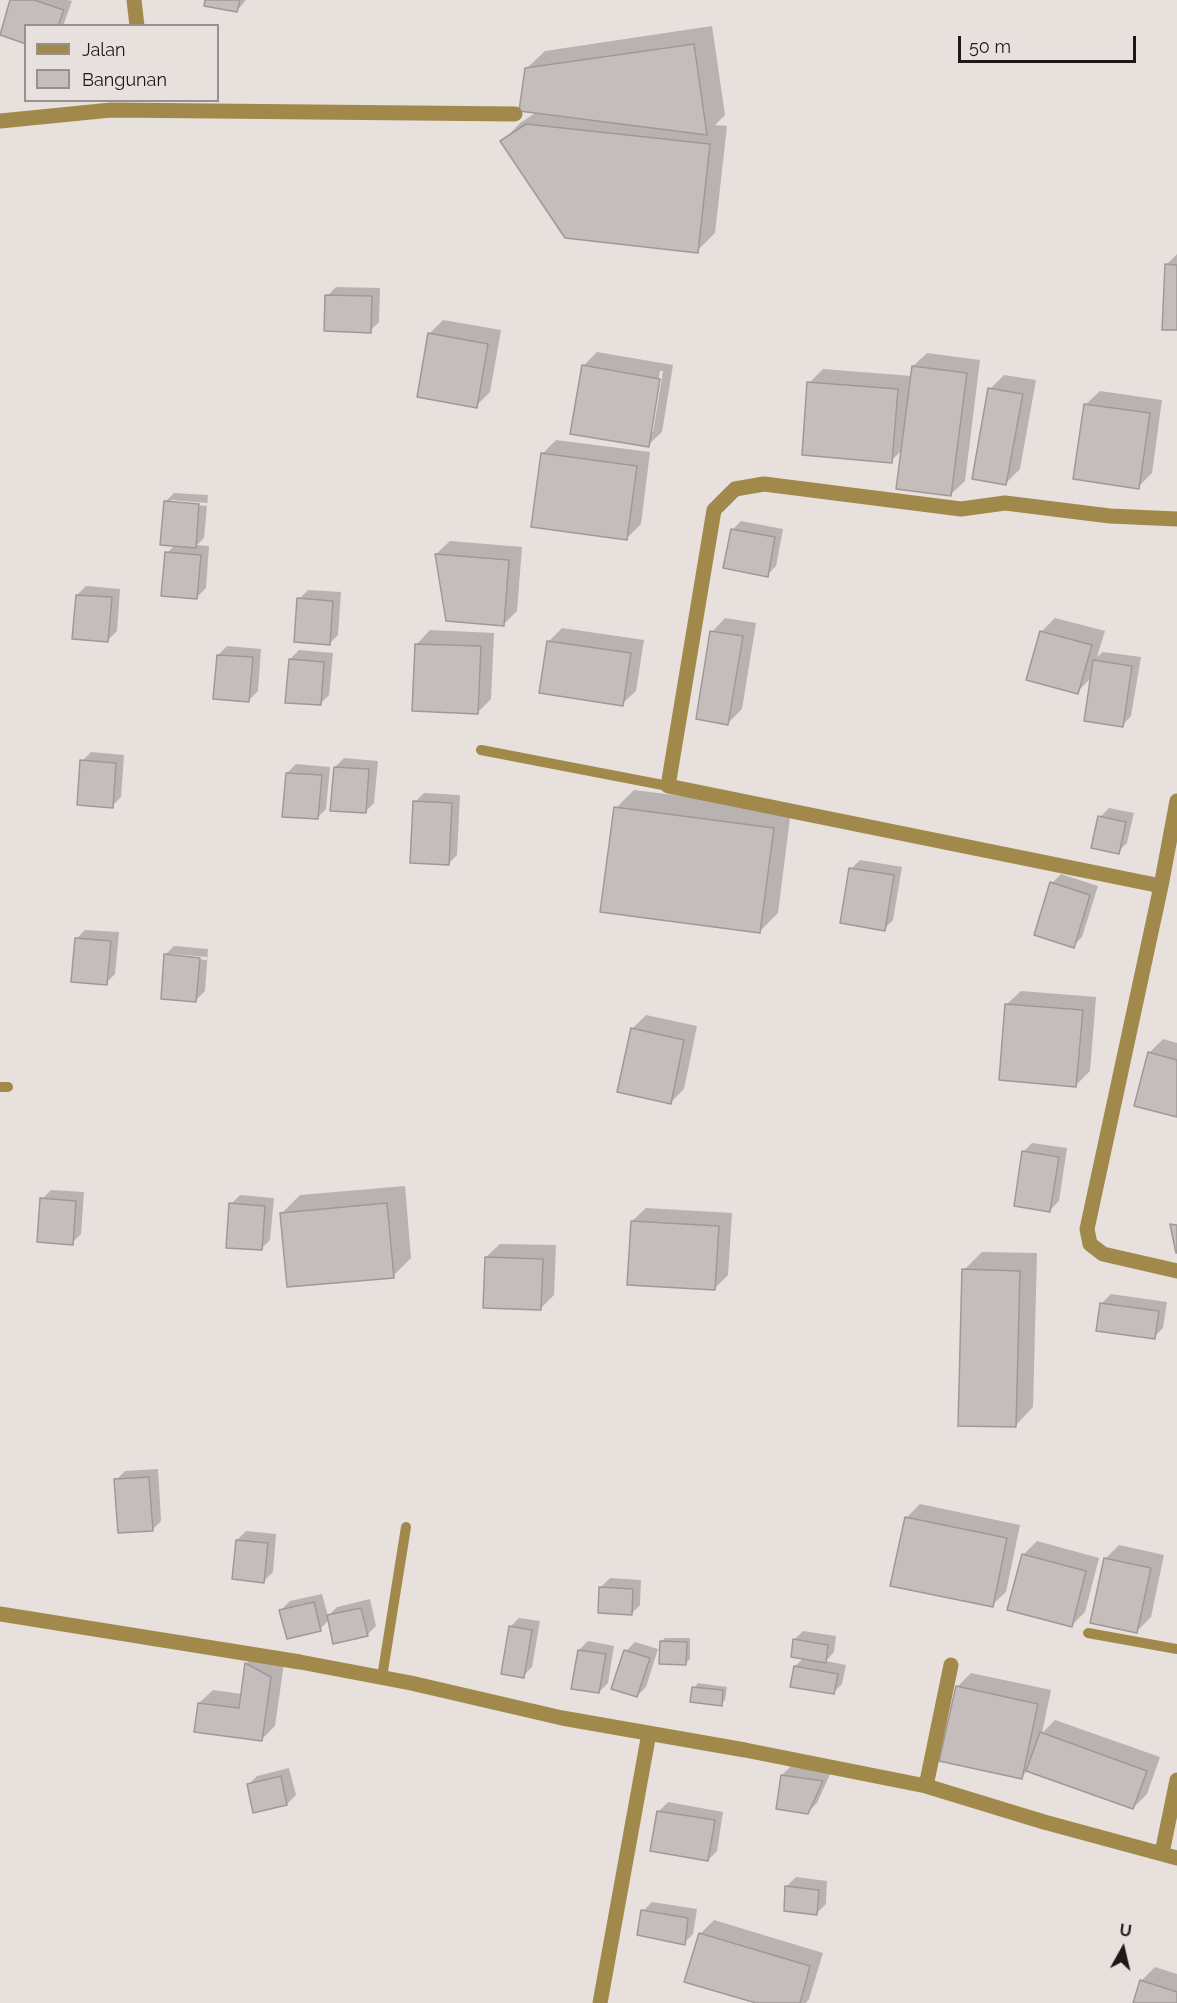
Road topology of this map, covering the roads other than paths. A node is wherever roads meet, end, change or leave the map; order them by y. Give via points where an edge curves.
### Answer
1 (134, 0) edge
2 (137, 24) edge
3 (112, 105) edge
4 (515, 114) dead end
5 (0, 121) edge
6 (1177, 519) edge
7 (481, 750) dead end
8 (668, 786) junction
9 (1177, 801) edge
10 (1174, 831) edge
11 (1161, 886) junction
12 (1177, 1271) edge
13 (406, 1527) dead end
14 (0, 1614) edge
15 (1088, 1633) dead end
16 (1177, 1649) edge
17 (951, 1665) dead end
18 (382, 1677) junction
19 (649, 1733) junction
20 (1177, 1780) edge
21 (926, 1786) junction
22 (1162, 1852) junction
23 (1177, 1858) edge
24 (600, 2003) edge

1 - 2 street
3 - 4 street
3 - 5 street
6 - 8 street via 1110,516 1005,503 961,509 764,484 735,489 714,510
7 - 8 lane
8 - 11 street
9 - 10 street
10 - 11 street
11 - 12 street via 1087,1228 1090,1244 1103,1254
13 - 18 lane
14 - 18 street
15 - 16 lane
17 - 21 street
18 - 19 street via 562,1718
19 - 21 street
19 - 24 street
20 - 22 street
21 - 22 street
22 - 23 street

